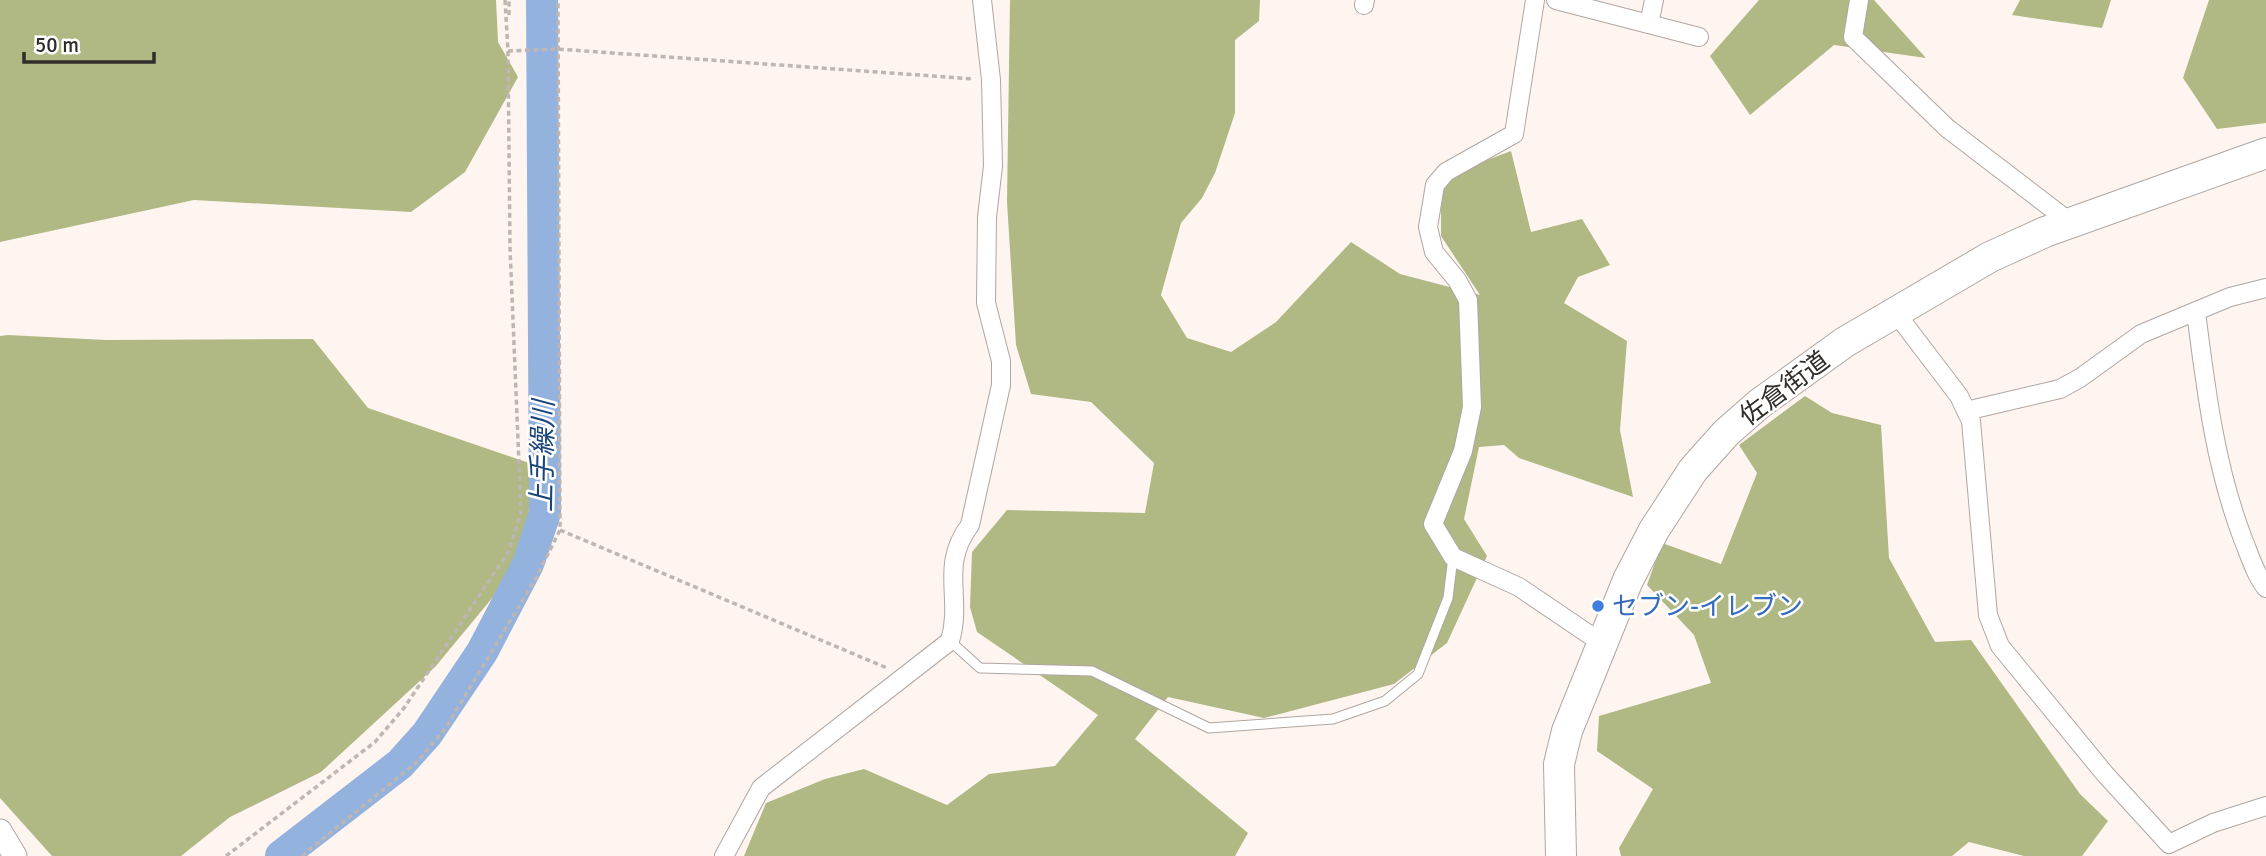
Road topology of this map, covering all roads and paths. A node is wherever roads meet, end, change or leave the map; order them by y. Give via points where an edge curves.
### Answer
1 (507, 0) edge
2 (558, 0) edge
3 (982, 0) edge
4 (1535, 0) edge
5 (1556, 0) edge
6 (1654, 0) edge
7 (1859, 0) edge
8 (1649, 24) junction
9 (1699, 37) dead end
10 (557, 49) junction
11 (508, 51) junction
12 (991, 80) junction
13 (2266, 153) edge
14 (2071, 223) junction
15 (2266, 288) edge
16 (1895, 312) junction
17 (2196, 312) junction
18 (1966, 411) junction
19 (560, 530) junction
20 (1453, 557) junction
21 (2266, 588) edge
22 (950, 641) junction
23 (1604, 643) junction
24 (907, 676) junction
25 (2266, 806) edge
26 (0, 831) edge
27 (15, 856) edge
28 (226, 856) edge
29 (302, 856) edge
30 (724, 856) edge
31 (1561, 856) edge

1 - 11 path
2 - 10 path
3 - 12 street
4 - 20 street via 1514,134 1446,172 1435,185 1428,227 1434,252 1468,300 1472,407 1463,451 1433,524
5 - 8 street
6 - 8 street
7 - 14 street via 1853,37 1947,128
8 - 9 street
10 - 11 path
10 - 12 path
10 - 19 path
11 - 28 path via 510,248 521,512 509,551 404,708 375,742
12 - 22 street via 993,166 986,303 1001,360 1001,385 970,525 952,556 955,624
13 - 14 main road, 佐倉街道
14 - 16 main road, 佐倉街道 via 1990,257
15 - 17 street
16 - 18 street
16 - 23 main road, 佐倉街道 via 1800,373 1726,433 1693,470 1628,580
17 - 18 street via 2141,334 2060,388
17 - 21 street via 2214,449 2234,514
18 - 25 street via 1977,459 1988,614 2000,646 2169,844 2213,823
19 - 24 path
19 - 29 path via 537,578 445,729 417,762
20 - 22 lane via 1448,598 1418,674 1385,701 1333,719 1209,728 1091,671 980,668
20 - 23 street via 1519,587
22 - 24 street
23 - 31 main road, 佐倉街道 via 1567,731 1559,764
24 - 30 street via 761,788
26 - 27 street

